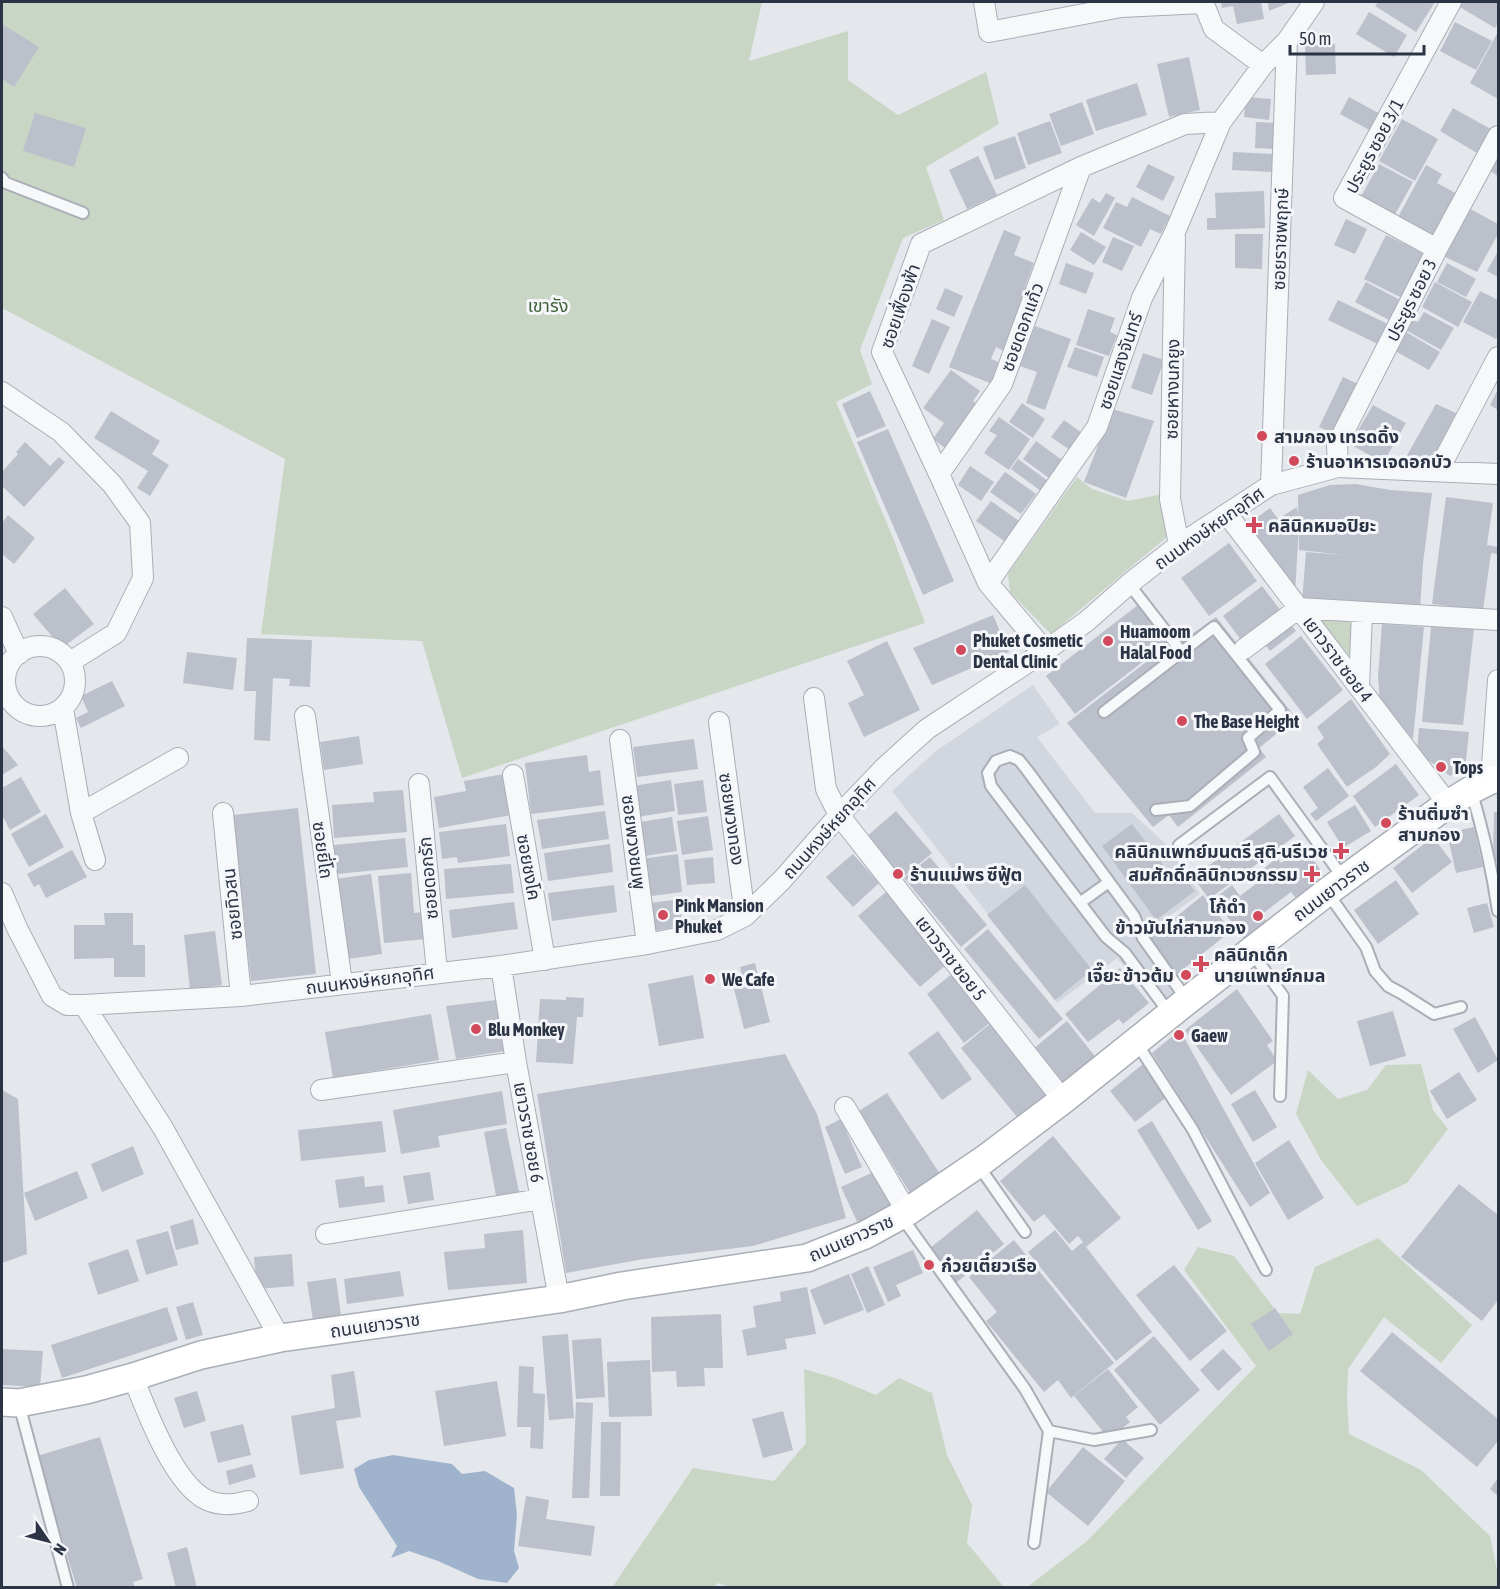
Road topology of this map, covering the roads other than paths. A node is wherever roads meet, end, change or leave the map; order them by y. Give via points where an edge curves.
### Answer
1 (984, 2) edge
2 (1203, 2) edge
3 (1314, 2) edge
4 (1451, 2) edge
5 (1120, 4) edge
6 (1287, 41) junction
7 (1263, 65) junction
8 (1221, 122) junction
9 (1498, 136) edge
10 (1081, 167) junction
11 (2, 178) edge
12 (82, 213) dead end
13 (1175, 232) junction
14 (1437, 249) junction
15 (1498, 357) edge
16 (2, 392) edge
17 (1338, 467) junction
18 (1438, 471) junction
19 (939, 474) junction
20 (1498, 474) edge
21 (1271, 485) junction
22 (1227, 514) junction
23 (1179, 545) junction
24 (988, 583) junction
25 (1130, 584) junction
26 (1299, 608) junction
27 (1362, 612) junction
28 (2, 616) edge
29 (1498, 620) edge
30 (1244, 649) dead end
31 (1045, 651) junction
32 (1181, 651) junction
33 (19, 654) junction
34 (70, 662) junction
35 (1498, 680) edge
36 (1359, 687) junction
37 (4, 695) edge
38 (814, 698) dead end
39 (63, 709) junction
40 (1104, 712) dead end
41 (305, 716) dead end
42 (719, 722) dead end
43 (620, 740) dead end
44 (178, 758) dead end
45 (513, 775) dead end
46 (419, 784) dead end
47 (1477, 788) edge
48 (1156, 810) dead end
49 (81, 813) junction
50 (223, 813) dead end
51 (839, 815) junction
52 (1179, 846) dead end
53 (95, 860) dead end
54 (1109, 882) junction
55 (1336, 886) junction
56 (2, 893) edge
57 (1081, 902) junction
58 (1498, 911) edge
59 (746, 916) junction
60 (647, 944) junction
61 (1251, 951) junction
62 (545, 960) junction
63 (501, 966) junction
64 (437, 972) junction
65 (342, 983) junction
66 (241, 996) junction
67 (84, 1005) junction
68 (1179, 1007) junction
69 (1461, 1007) dead end
70 (1136, 1042) junction
71 (516, 1062) junction
72 (321, 1090) dead end
73 (1280, 1096) dead end
74 (1063, 1100) junction
75 (845, 1107) dead end
76 (978, 1165) junction
77 (541, 1199) junction
78 (904, 1214) junction
79 (1025, 1232) dead end
80 (326, 1234) dead end
81 (1266, 1269) dead end
82 (559, 1299) junction
83 (280, 1338) junction
84 (133, 1377) junction
85 (10, 1403) edge
86 (1151, 1430) dead end
87 (1049, 1431) junction
88 (248, 1501) dead end
89 (1034, 1543) dead end
90 (68, 1587) edge

1 - 5 street via 989,32
2 - 5 street
2 - 7 street via 1214,29
3 - 6 street
4 - 14 street, ประยูร ซอย 3/1 via 1344,198
6 - 7 street, ซอยแสงจันทร์
6 - 21 street, ซอยราชพฤกษ์
7 - 8 street, ซอยแสงจันทร์
8 - 10 street, ซอยเฟื่องฟ้า via 1185,124
8 - 13 street, ซอยแสงจันทร์
9 - 14 street, ประยูร ซอย 3
10 - 19 street, ซอยดอกแก้ว via 1002,384
10 - 19 street, ซอยเฟื่องฟ้า via 921,244 882,352
11 - 12 lane
13 - 23 street, ซอยหางนกยูง via 1170,499
13 - 24 street, ซอยแสงจันทร์ via 1142,298 1097,427
14 - 17 street, ประยูร ซอย 3 via 1337,445
15 - 18 street
16 - 34 street via 61,432 112,483 140,523 143,578 116,633
17 - 18 street, ถนนหงษ์หยกอุทิศ
17 - 21 street, ถนนหงษ์หยกอุทิศ
18 - 20 street, ถนนหงษ์หยกอุทิศ
19 - 24 street, ซอยเฟื่องฟ้า
21 - 22 street, ถนนหงษ์หยกอุทิศ
22 - 23 street, ถนนหงษ์หยกอุทิศ
22 - 26 street, เยาวราช ซอย 4
23 - 25 street, ถนนหงษ์หยกอุทิศ
24 - 31 street, ซอยเฟื่องฟ้า
25 - 31 street, ถนนหงษ์หยกอุทิศ via 1088,621
25 - 32 lane
26 - 27 street
26 - 30 street
26 - 36 street, เยาวราช ซอย 4
27 - 29 street
27 - 36 street
28 - 33 street
31 - 51 street, ถนนหงษ์หยกอุทิศ via 927,729
32 - 40 lane
32 - 48 lane via 1214,627 1280,711 1248,738 1254,752 1190,806
33 - 34 street via 42,646 54,648
33 - 37 street via 7,669
34 - 39 street via 76,681 74,693
35 - 47 street
36 - 47 street, เยาวราช ซอย 4
37 - 39 street via 31,716 43,717
38 - 51 street, เยาวราช ซอย 5 via 826,789
39 - 49 street
41 - 65 street, ซอยยี่โถ
42 - 59 street, ซอยพวงทอง
43 - 60 street, ซอยพวงชมพู
44 - 49 street
45 - 62 street, ซอยชงโค
46 - 64 street, ซอยดอกรัก
47 - 55 main road, ถนนเยาวราช
47 - 58 lane
49 - 53 street
50 - 66 street, ซอยทิวสน
51 - 59 street, ถนนหงษ์หยกอุทิศ
51 - 74 street, เยาวราช ซอย 5
52 - 55 lane via 1270,777
54 - 57 lane
54 - 57 lane via 1019,760 1010,756 996,762 988,773 991,786
54 - 68 lane via 1134,916
55 - 61 main road, ถนนเยาวราช
55 - 69 lane via 1375,971 1388,986 1434,1014
56 - 67 street, ถนนหงษ์หยกอุทิศ via 52,996 66,1005
57 - 68 lane via 1106,937
59 - 60 street, ถนนหงษ์หยกอุทิศ via 717,930
60 - 62 street, ถนนหงษ์หยกอุทิศ
61 - 68 main road, ถนนเยาวราช
61 - 73 lane via 1283,996
62 - 63 street, ถนนหงษ์หยกอุทิศ
63 - 64 street, ถนนหงษ์หยกอุทิศ
63 - 71 street, เยาวราช ซอย 6
64 - 65 street, ถนนหงษ์หยกอุทิศ
65 - 66 street, ถนนหงษ์หยกอุทิศ
66 - 67 street, ถนนหงษ์หยกอุทิศ
67 - 83 street via 163,1128
68 - 70 main road, ถนนเยาวราช
70 - 74 main road, ถนนเยาวราช
70 - 81 lane via 1193,1130
71 - 72 street
71 - 77 street, เยาวราช ซอย 6
74 - 76 main road, ถนนเยาวราช
75 - 78 street
76 - 78 main road, ถนนเยาวราช
76 - 79 lane
77 - 80 street
77 - 82 street, เยาวราช ซอย 6
78 - 82 main road, ถนนเยาวราช via 865,1235 807,1258
78 - 87 lane via 1025,1389
82 - 83 main road, ถนนเยาวราช
83 - 84 main road, ถนนเยาวราช via 201,1355
84 - 85 main road, ถนนเยาวราช
84 - 88 street via 157,1437 193,1491 221,1504
85 - 90 lane
86 - 87 lane via 1094,1440
87 - 89 lane

